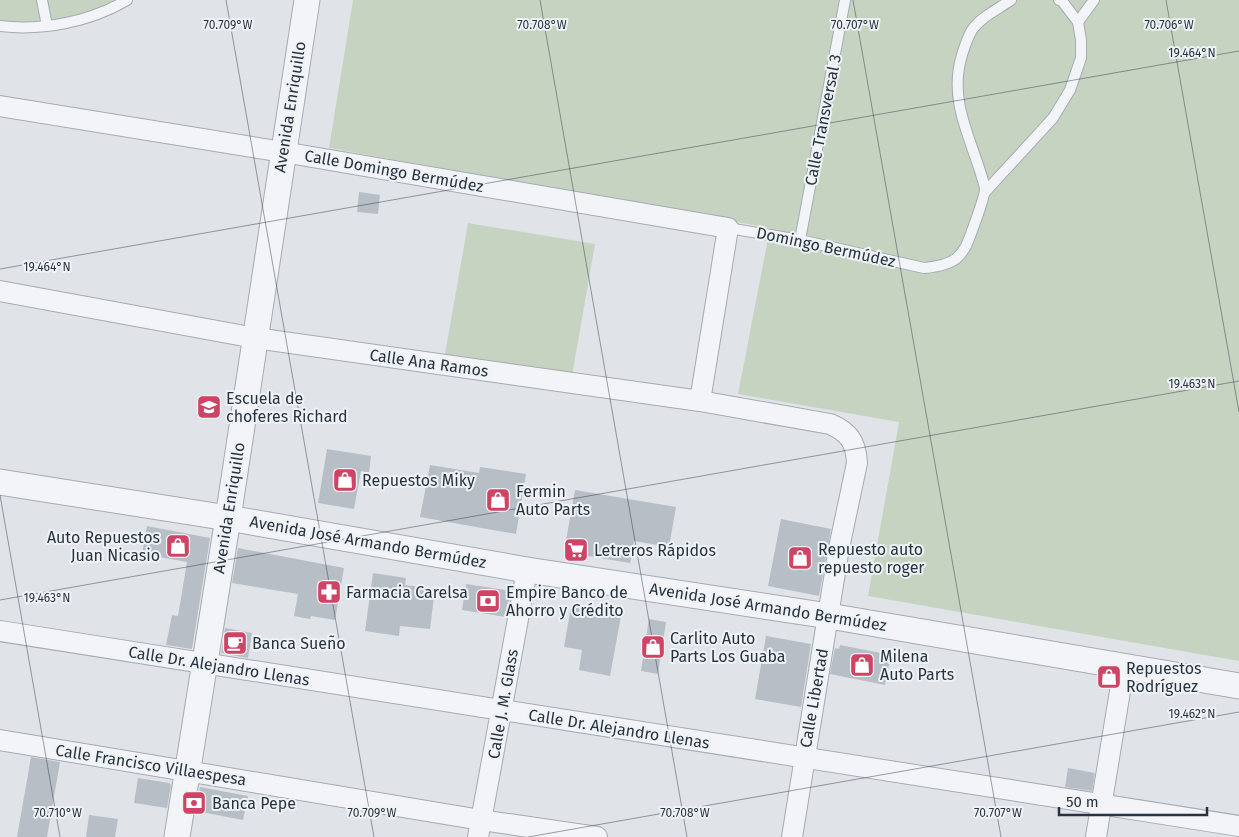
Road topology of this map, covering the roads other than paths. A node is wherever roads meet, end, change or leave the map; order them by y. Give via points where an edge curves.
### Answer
1 (42, 0) edge
2 (127, 0) edge
3 (307, 0) edge
4 (845, 0) edge
5 (1011, 0) edge
6 (1059, 0) edge
7 (1094, 0) edge
8 (1078, 22) junction
9 (0, 26) edge
10 (47, 26) junction
11 (0, 106) edge
12 (283, 152) junction
13 (986, 191) junction
14 (728, 228) junction
15 (800, 240) junction
16 (0, 291) edge
17 (255, 338) junction
18 (700, 401) junction
19 (853, 441) joint
20 (0, 482) edge
21 (228, 518) junction
22 (527, 570) junction
23 (829, 616) junction
24 (0, 631) edge
25 (204, 663) junction
26 (1124, 666) junction
27 (1239, 686) edge
28 (502, 710) junction
29 (0, 740) edge
30 (804, 758) junction
31 (187, 771) junction
32 (1101, 805) junction
33 (1239, 826) edge
34 (480, 828) edge
35 (177, 837) edge
36 (597, 837) edge
37 (792, 837) edge
38 (1096, 837) edge

1 - 10 lane
2 - 10 lane via 83,19
3 - 12 street, Avenida Enriquillo
4 - 15 lane, Calle Transversal 3
5 - 13 lane via 972,29 959,68 958,104
6 - 8 lane
7 - 8 lane
8 - 13 lane via 1081,58 1070,90 1053,118
9 - 10 lane
11 - 12 street, Calle Domingo Bermúdez
12 - 14 street, Calle Domingo Bermúdez
12 - 17 street, Avenida Enriquillo
13 - 15 lane, Domingo Bermúdez via 965,248 957,258 935,267 924,268
14 - 15 lane, Domingo Bermúdez
14 - 18 street
16 - 17 street, Calle Ana Ramos
17 - 18 street, Calle Ana Ramos
17 - 21 street, Avenida Enriquillo
18 - 19 street, Calle Ana Ramos via 830,424 840,428
19 - 23 street, Calle Libertad via 857,463
20 - 21 street, Avenida José Armando Bermúdez
21 - 22 street, Avenida José Armando Bermúdez
21 - 25 street, Avenida Enriquillo
22 - 23 street, Avenida José Armando Bermúdez
22 - 28 street, Calle J. M. Glass
23 - 26 street, Avenida José Armando Bermúdez
23 - 30 street, Calle Libertad
24 - 25 street, Calle Dr. Alejandro Llenas
25 - 28 street, Calle Dr. Alejandro Llenas
25 - 31 street, Avenida Enriquillo
26 - 27 street, Avenida José Armando Bermúdez
26 - 32 street
28 - 30 street, Calle Dr. Alejandro Llenas
28 - 34 street, Calle J. M. Glass
29 - 31 street, Calle Francisco Villaespesa
30 - 32 street, Calle Dr. Alejandro Llenas
30 - 37 street, Calle Libertad
31 - 34 street, Calle Francisco Villaespesa
31 - 35 street, Avenida Enriquillo
32 - 33 street, Calle Dr. Alejandro Llenas
32 - 38 street
34 - 36 street, Calle Francisco Villaespesa

